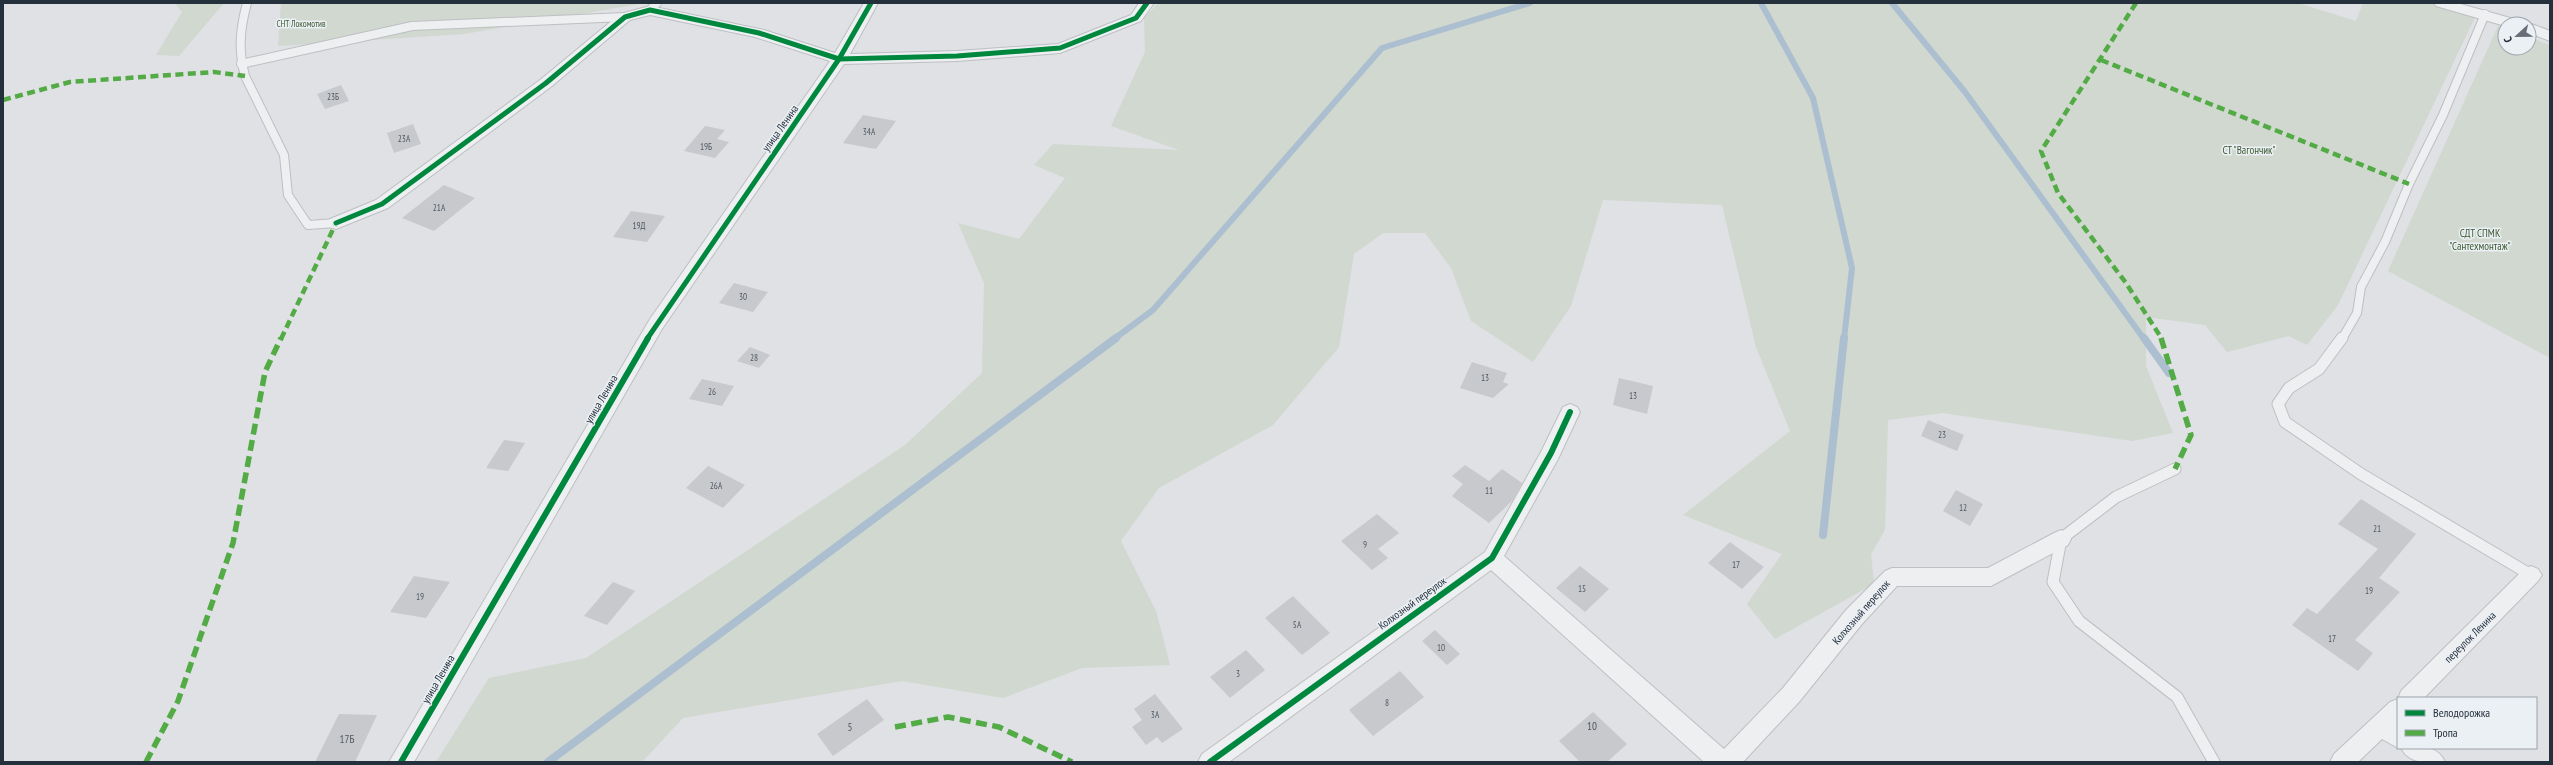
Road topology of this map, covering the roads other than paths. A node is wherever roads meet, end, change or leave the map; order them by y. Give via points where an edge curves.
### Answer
1 (246, 3) edge
2 (871, 3) edge
3 (1147, 3) edge
4 (2441, 3) edge
5 (654, 7) edge
6 (2485, 14) junction
7 (625, 17) junction
8 (2497, 18) edge
9 (2537, 31) edge
10 (2550, 36) edge
11 (839, 59) junction
12 (241, 64) junction
13 (336, 224) joint
14 (1570, 412) dead end
15 (2175, 469) dead end
16 (2061, 539) junction
17 (1492, 558) junction
18 (2531, 575) joint
19 (2410, 697) edge
20 (2397, 712) edge
21 (2390, 731) edge
22 (2414, 749) edge
23 (401, 762) edge
24 (1210, 762) edge
25 (1721, 762) edge
26 (1727, 762) edge
27 (2214, 762) edge
28 (2342, 762) edge
29 (2433, 762) edge

1 - 12 lane via 238,39
2 - 11 street, улица Ленина
3 - 11 street via 1136,18 1060,48 957,56
4 - 6 street
5 - 7 street
5 - 11 street via 759,33
6 - 8 street
6 - 18 lane via 2444,116 2409,184 2386,242 2361,287 2358,313 2319,369 2289,388 2278,404 2285,422 2361,474
7 - 12 lane via 412,26
7 - 13 street via 546,83 382,204
9 - 10 street
11 - 23 street, улица Ленина via 656,324
12 - 13 lane via 284,155 288,195 308,225
14 - 17 street, Колхозный переулок via 1551,453
15 - 16 lane via 2116,497
16 - 26 street, Колхозный переулок via 1991,577 1892,577 1854,617 1791,695
16 - 27 lane via 2053,582 2079,620 2177,696
17 - 24 street, Колхозный переулок
17 - 25 street
18 - 19 street, переулок Ленина
20 - 21 street
21 - 28 street
22 - 29 street

